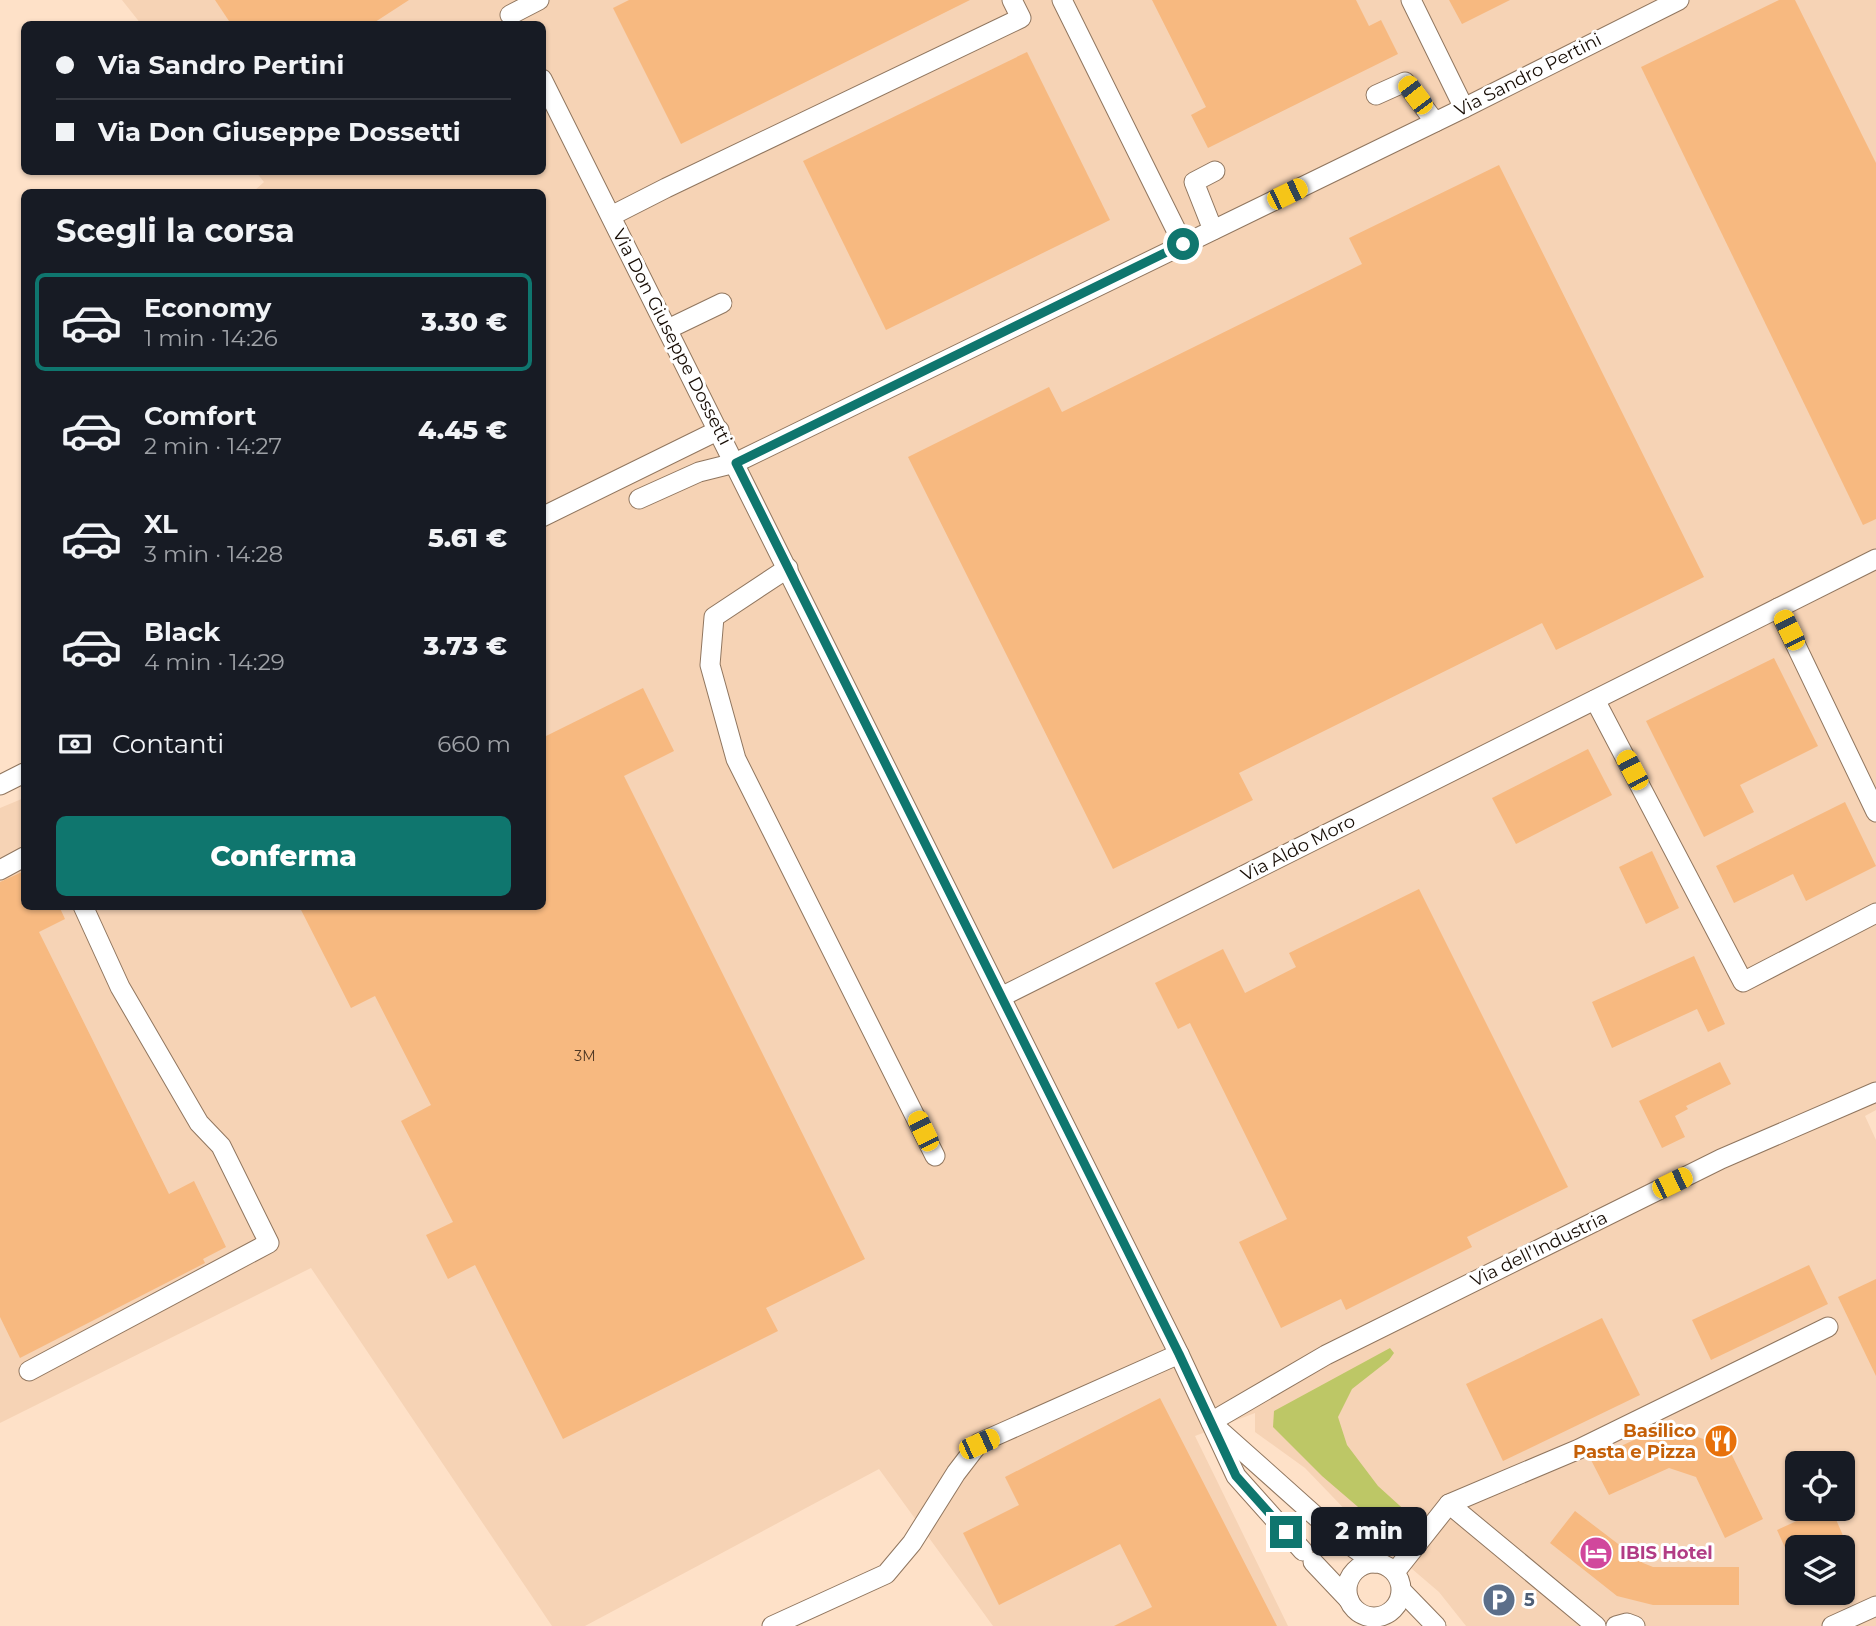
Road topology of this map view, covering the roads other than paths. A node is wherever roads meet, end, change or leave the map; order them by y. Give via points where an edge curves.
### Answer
1 (539, 0) edge
2 (1012, 0) edge
3 (1062, 0) edge
4 (1411, 0) edge
5 (1679, 0) edge
6 (509, 13) edge
7 (546, 87) edge
8 (1376, 96) dead end
9 (1464, 108) junction
10 (1435, 122) junction
11 (1215, 172) dead end
12 (611, 216) junction
13 (1213, 230) junction
14 (1183, 244) junction
15 (722, 303) dead end
16 (668, 329) junction
17 (719, 430) junction
18 (736, 463) junction
19 (639, 499) dead end
20 (546, 515) edge
21 (1876, 559) edge
22 (788, 568) junction
23 (1778, 608) junction
24 (1595, 700) junction
25 (21, 777) edge
26 (0, 785) edge
27 (1876, 812) edge
28 (21, 860) edge
29 (0, 870) edge
30 (85, 910) edge
31 (1876, 913) edge
32 (1001, 997) junction
33 (1876, 1092) edge
34 (935, 1156) dead end
35 (1828, 1327) dead end
36 (1179, 1354) junction
37 (29, 1371) dead end
38 (1211, 1422) junction
39 (1449, 1504) junction
40 (1375, 1563) junction
41 (1395, 1572) junction
42 (1402, 1591) junction
43 (1876, 1605) edge
44 (1351, 1612) edge
45 (1379, 1622) edge
46 (772, 1626) edge
47 (1436, 1626) edge
48 (1596, 1626) edge
49 (1616, 1626) edge
50 (1635, 1626) edge
51 (1832, 1626) edge

1 - 6 street
2 - 12 street via 1021,18
3 - 14 street
4 - 9 street
5 - 9 street, Via Sandro Pertini
7 - 12 street, Via Don Giuseppe Dossetti
8 - 10 street via 1405,82
9 - 10 street, Via Sandro Pertini
10 - 13 street, Via Sandro Pertini
11 - 13 street via 1194,182
12 - 16 street, Via Don Giuseppe Dossetti
13 - 14 street, Via Sandro Pertini
14 - 18 street, Via Sandro Pertini
15 - 16 street
16 - 17 street, Via Don Giuseppe Dossetti
17 - 18 street, Via Don Giuseppe Dossetti
17 - 20 street
18 - 19 street, Via Sandro Pertini via 699,472
18 - 22 street, Via Don Giuseppe Dossetti
21 - 23 street, Via Aldo Moro
22 - 32 street, Via Don Giuseppe Dossetti
22 - 34 street via 714,617 710,665 736,759
23 - 24 street, Via Aldo Moro
23 - 27 street
24 - 31 street via 1743,982
24 - 32 street, Via Aldo Moro
25 - 26 street
28 - 29 street
30 - 37 street via 120,987 199,1123 221,1146 269,1243
32 - 36 street, Via Don Giuseppe Dossetti
33 - 38 street, Via dell’Industria via 1659,1189 1326,1355
35 - 39 street via 1579,1449
36 - 38 street, Via Don Giuseppe Dossetti
36 - 46 street via 979,1444 886,1574
38 - 40 street, Via Don Giuseppe Dossetti
38 - 44 street, Via Don Giuseppe Dossetti via 1236,1476
39 - 41 street
39 - 48 street
40 - 41 street, Via Don Giuseppe Dossetti
40 - 44 street via 1352,1574 1347,1591
41 - 42 street
42 - 45 street, Via Don Giuseppe Dossetti via 1400,1600
42 - 47 street
43 - 51 street
44 - 45 street, Via Don Giuseppe Dossetti
49 - 50 street

